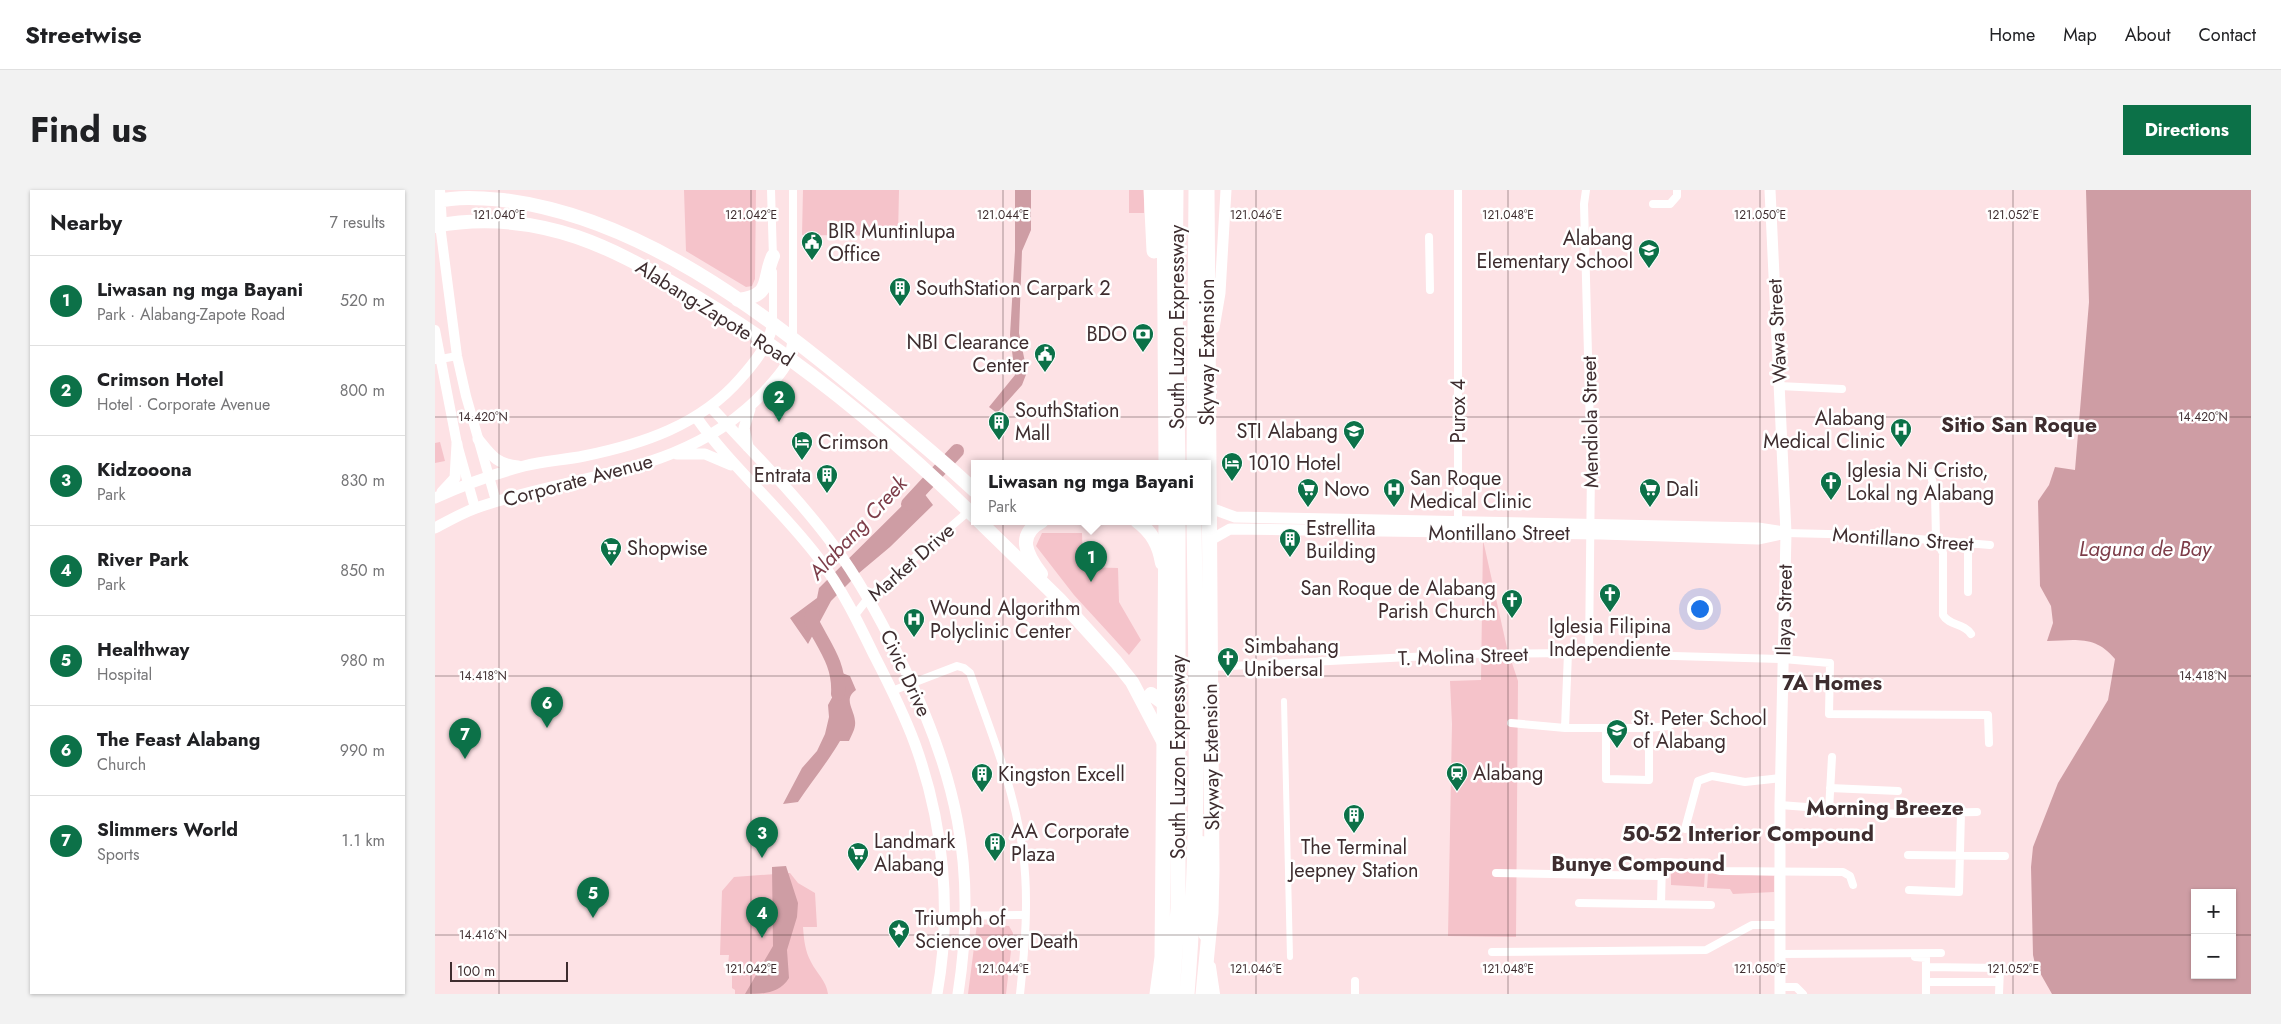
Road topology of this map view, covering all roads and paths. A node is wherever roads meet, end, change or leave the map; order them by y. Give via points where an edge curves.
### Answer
1 (771, 190) edge
2 (793, 190) edge
3 (1151, 190) edge
4 (1163, 190) edge
5 (1176, 190) edge
6 (1196, 190) edge
7 (1207, 190) edge
8 (1212, 190) edge
9 (1227, 190) edge
10 (1458, 190) edge
11 (1586, 190) edge
12 (1677, 190) edge
13 (1770, 190) edge
14 (437, 198) edge
15 (1653, 204) dead end
16 (438, 225) edge
17 (1429, 237) dead end
18 (773, 256) junction
19 (1430, 290) dead end
20 (738, 300) junction
21 (773, 324) junction
22 (1214, 328) junction
23 (435, 330) edge
24 (793, 339) junction
25 (767, 344) junction
26 (457, 356) junction
27 (1157, 359) junction
28 (437, 360) edge
29 (791, 360) junction
30 (1779, 386) junction
31 (1842, 390) dead end
32 (1172, 395) junction
33 (753, 404) junction
34 (711, 407) junction
35 (696, 417) junction
36 (728, 425) junction
37 (709, 436) junction
38 (478, 438) junction
39 (457, 444) junction
40 (749, 448) junction
41 (663, 458) junction
42 (1166, 460) edge
43 (1173, 460) edge
44 (1178, 460) edge
45 (1193, 460) edge
46 (1200, 460) edge
47 (1209, 460) edge
48 (525, 466) junction
49 (738, 469) junction
50 (1931, 473) dead end
51 (489, 477) junction
52 (469, 484) junction
53 (971, 487) edge
54 (435, 498) edge
55 (496, 501) junction
56 (475, 508) junction
57 (1216, 510) junction
58 (971, 513) edge
59 (971, 518) edge
60 (1230, 523) junction
61 (983, 525) edge
62 (1035, 525) edge
63 (1142, 525) edge
64 (1166, 525) edge
65 (1174, 525) edge
66 (1178, 525) edge
67 (1194, 525) edge
68 (1199, 525) edge
69 (1209, 525) edge
70 (1462, 526) junction
71 (435, 528) edge
72 (1592, 529) junction
73 (1786, 532) junction
74 (1214, 538) junction
75 (1936, 540) junction
76 (1967, 543) junction
77 (1990, 544) dead end
78 (1203, 555) junction
79 (1968, 592) dead end
80 (869, 597) junction
81 (1059, 599) junction
82 (855, 615) junction
83 (1971, 634) dead end
84 (1568, 653) junction
85 (1589, 654) junction
86 (1783, 659) junction
87 (1203, 667) junction
88 (1132, 682) junction
89 (912, 683) junction
90 (892, 691) junction
91 (1151, 694) junction
92 (1284, 701) dead end
93 (1722, 719) dead end
94 (1511, 722) dead end
95 (1175, 728) junction
96 (1565, 728) junction
97 (1606, 728) junction
98 (1649, 728) junction
99 (1989, 743) dead end
100 (1832, 757) dead end
101 (1176, 766) junction
102 (1781, 778) junction
103 (1830, 788) junction
104 (1898, 791) dead end
105 (1780, 806) junction
106 (1829, 810) junction
107 (1961, 812) junction
108 (1977, 812) dead end
109 (1685, 830) dead end
110 (1908, 854) dead end
111 (1959, 856) junction
112 (2005, 856) dead end
113 (1780, 871) junction
114 (1496, 872) dead end
115 (1661, 876) junction
116 (1175, 884) junction
117 (1853, 885) dead end
118 (1909, 890) dead end
119 (1579, 903) dead end
120 (1661, 904) junction
121 (1711, 905) dead end
122 (1202, 906) junction
123 (1174, 911) junction
124 (967, 915) junction
125 (1025, 915) junction
126 (945, 916) junction
127 (1780, 925) junction
128 (1491, 952) dead end
129 (1895, 952) junction
130 (1941, 953) dead end
131 (1780, 954) junction
132 (1290, 957) dead end
133 (1926, 967) junction
134 (1355, 981) dead end
135 (1926, 982) junction
136 (1999, 982) junction
137 (1780, 990) edge
138 (937, 994) edge
139 (958, 994) edge
140 (1020, 994) edge
141 (1157, 994) edge
142 (1162, 994) edge
143 (1172, 994) edge
144 (1181, 994) edge
145 (1187, 994) edge
146 (1203, 994) edge
147 (1213, 994) edge
148 (1355, 994) edge
149 (1803, 994) edge
150 (1926, 994) edge
151 (1999, 994) edge

1 - 18 street, Corporate Avenue
2 - 24 street
3 - 27 highway
4 - 42 highway, Skyway Extension
5 - 44 highway, South Luzon Expressway
6 - 45 highway, South Luzon Expressway
7 - 47 highway, Skyway Extension
8 - 22 highway via 1210,293
9 - 22 main road
10 - 70 street, Purox 4
11 - 72 street, Mendiola Street via 1583,204
12 - 15 street via 1677,196 1670,204
13 - 30 main road, Wawa Street
14 - 16 highway
14 - 20 highway, Alabang-Zapote Road via 523,202 615,230 661,253
16 - 25 highway, Alabang-Zapote Road via 501,222 577,237 614,252 696,296
16 - 26 street
17 - 19 street
18 - 20 highway via 765,288 755,297
18 - 21 street, Corporate Avenue
20 - 21 highway, Alabang-Zapote Road
21 - 24 highway, Alabang-Zapote Road
21 - 25 main road, Corporate Avenue
22 - 27 highway via 1188,326 1175,333
22 - 57 highway
23 - 28 street
24 - 29 main road
24 - 53 highway, Alabang-Zapote Road
25 - 29 highway, Alabang-Zapote Road
25 - 34 main road, Corporate Avenue via 747,372
26 - 28 street
26 - 38 street
27 - 32 highway
28 - 39 street
29 - 33 main road, Corporate Avenue
29 - 58 highway, Alabang-Zapote Road via 836,395
30 - 31 street
30 - 73 main road, Wawa Street
32 - 43 highway
32 - 46 highway via 1176,384 1184,380 1191,380 1199,386
33 - 36 main road, Corporate Avenue
33 - 40 main road via 743,428
34 - 35 main road, Corporate Avenue
34 - 36 main road, Civic Drive
35 - 37 main road, Civic Drive
35 - 48 main road, Corporate Avenue via 622,447
36 - 37 main road, Corporate Avenue
36 - 40 main road, Civic Drive
37 - 41 main road, Corporate Avenue
37 - 49 main road, Civic Drive
38 - 48 main road via 498,461 505,465
38 - 51 street
39 - 52 street
39 - 54 main road via 455,478
40 - 80 main road, Civic Drive via 834,546
41 - 49 main road via 705,454
41 - 55 main road, Corporate Avenue
48 - 51 main road, Corporate Avenue
49 - 82 main road, Civic Drive via 821,560
50 - 75 street via 1935,491
51 - 52 main road, Corporate Avenue
51 - 55 street
52 - 54 main road, Corporate Avenue
52 - 56 street
55 - 56 main road, Corporate Avenue
56 - 71 main road, Corporate Avenue
57 - 60 main road, Montillano Street
57 - 74 highway
59 - 80 street, Market Drive
60 - 70 main road, Montillano Street
60 - 74 main road
61 - 81 highway, Alabang-Zapote Road
62 - 81 highway via 1025,542 1033,563
63 - 91 highway via 1159,549 1164,576 1163,700 1158,701
64 - 141 highway via 1162,958
65 - 95 highway
66 - 143 highway, South Luzon Expressway via 1178,908
67 - 145 highway, South Luzon Expressway via 1195,856
68 - 78 highway
69 - 146 highway, Skyway Extension via 1212,871
70 - 72 main road, Montillano Street
72 - 73 main road, Montillano Street via 1758,539
72 - 85 street, Mendiola Street
73 - 75 street, Montillano Street
73 - 86 main road, Ilaya Street
74 - 78 highway
75 - 76 street, Montillano Street
75 - 83 street via 1943,553 1943,615 1967,628
76 - 77 street, Montillano Street
76 - 79 street
78 - 87 highway
80 - 82 street, Market Drive
80 - 89 main road, Civic Drive
81 - 88 highway, Alabang-Zapote Road
82 - 90 main road, Civic Drive
84 - 85 street, T. Molina Street
84 - 87 street, T. Molina Street via 1470,654
84 - 96 street
85 - 86 street, T. Molina Street
86 - 99 street, T. Molina Street via 1830,663 1829,714 1989,715
86 - 102 main road, Ilaya Street
87 - 122 highway
88 - 91 highway, Alabang-Zapote Road
88 - 101 highway, Alabang-Zapote Road
89 - 90 street
89 - 124 main road, Civic Drive via 935,736 950,783 963,849
89 - 125 street via 957,666 970,673 1008,781 1023,852
90 - 126 main road, Civic Drive via 915,743 929,787 940,848
91 - 95 highway, Alabang-Zapote Road
92 - 132 street
93 - 98 street via 1687,716 1668,726
94 - 96 street
95 - 101 highway
96 - 97 street
97 - 98 street
97 - 98 street via 1606,779 1636,780 1649,780
100 - 103 street
101 - 116 highway
102 - 105 main road, Ilaya Street
102 - 109 street via 1745,782 1712,776 1698,781
103 - 104 street
103 - 106 street
105 - 106 street
105 - 113 main road, Ilaya Street
106 - 107 street via 1898,814
107 - 108 street
107 - 111 street
110 - 111 street
111 - 112 street
111 - 118 street via 1959,892
113 - 115 street via 1721,871 1686,863 1662,862
113 - 117 street via 1847,873
113 - 127 main road, Ilaya Street
114 - 115 street
115 - 120 street
116 - 122 highway via 1187,910
116 - 123 highway
119 - 120 street
120 - 121 street
122 - 147 highway
123 - 142 highway
123 - 144 highway
124 - 125 street
124 - 126 street
124 - 139 main road, Civic Drive
125 - 140 street
126 - 138 main road, Civic Drive
127 - 128 street via 1751,925 1706,950
127 - 131 main road, Ilaya Street
129 - 130 street
129 - 131 street
129 - 133 street via 1901,957 1926,958
131 - 137 main road, Ilaya Street
133 - 135 street
133 - 136 street via 2000,968
134 - 148 street
135 - 136 street
135 - 150 street
136 - 151 street
137 - 149 street via 1796,987

